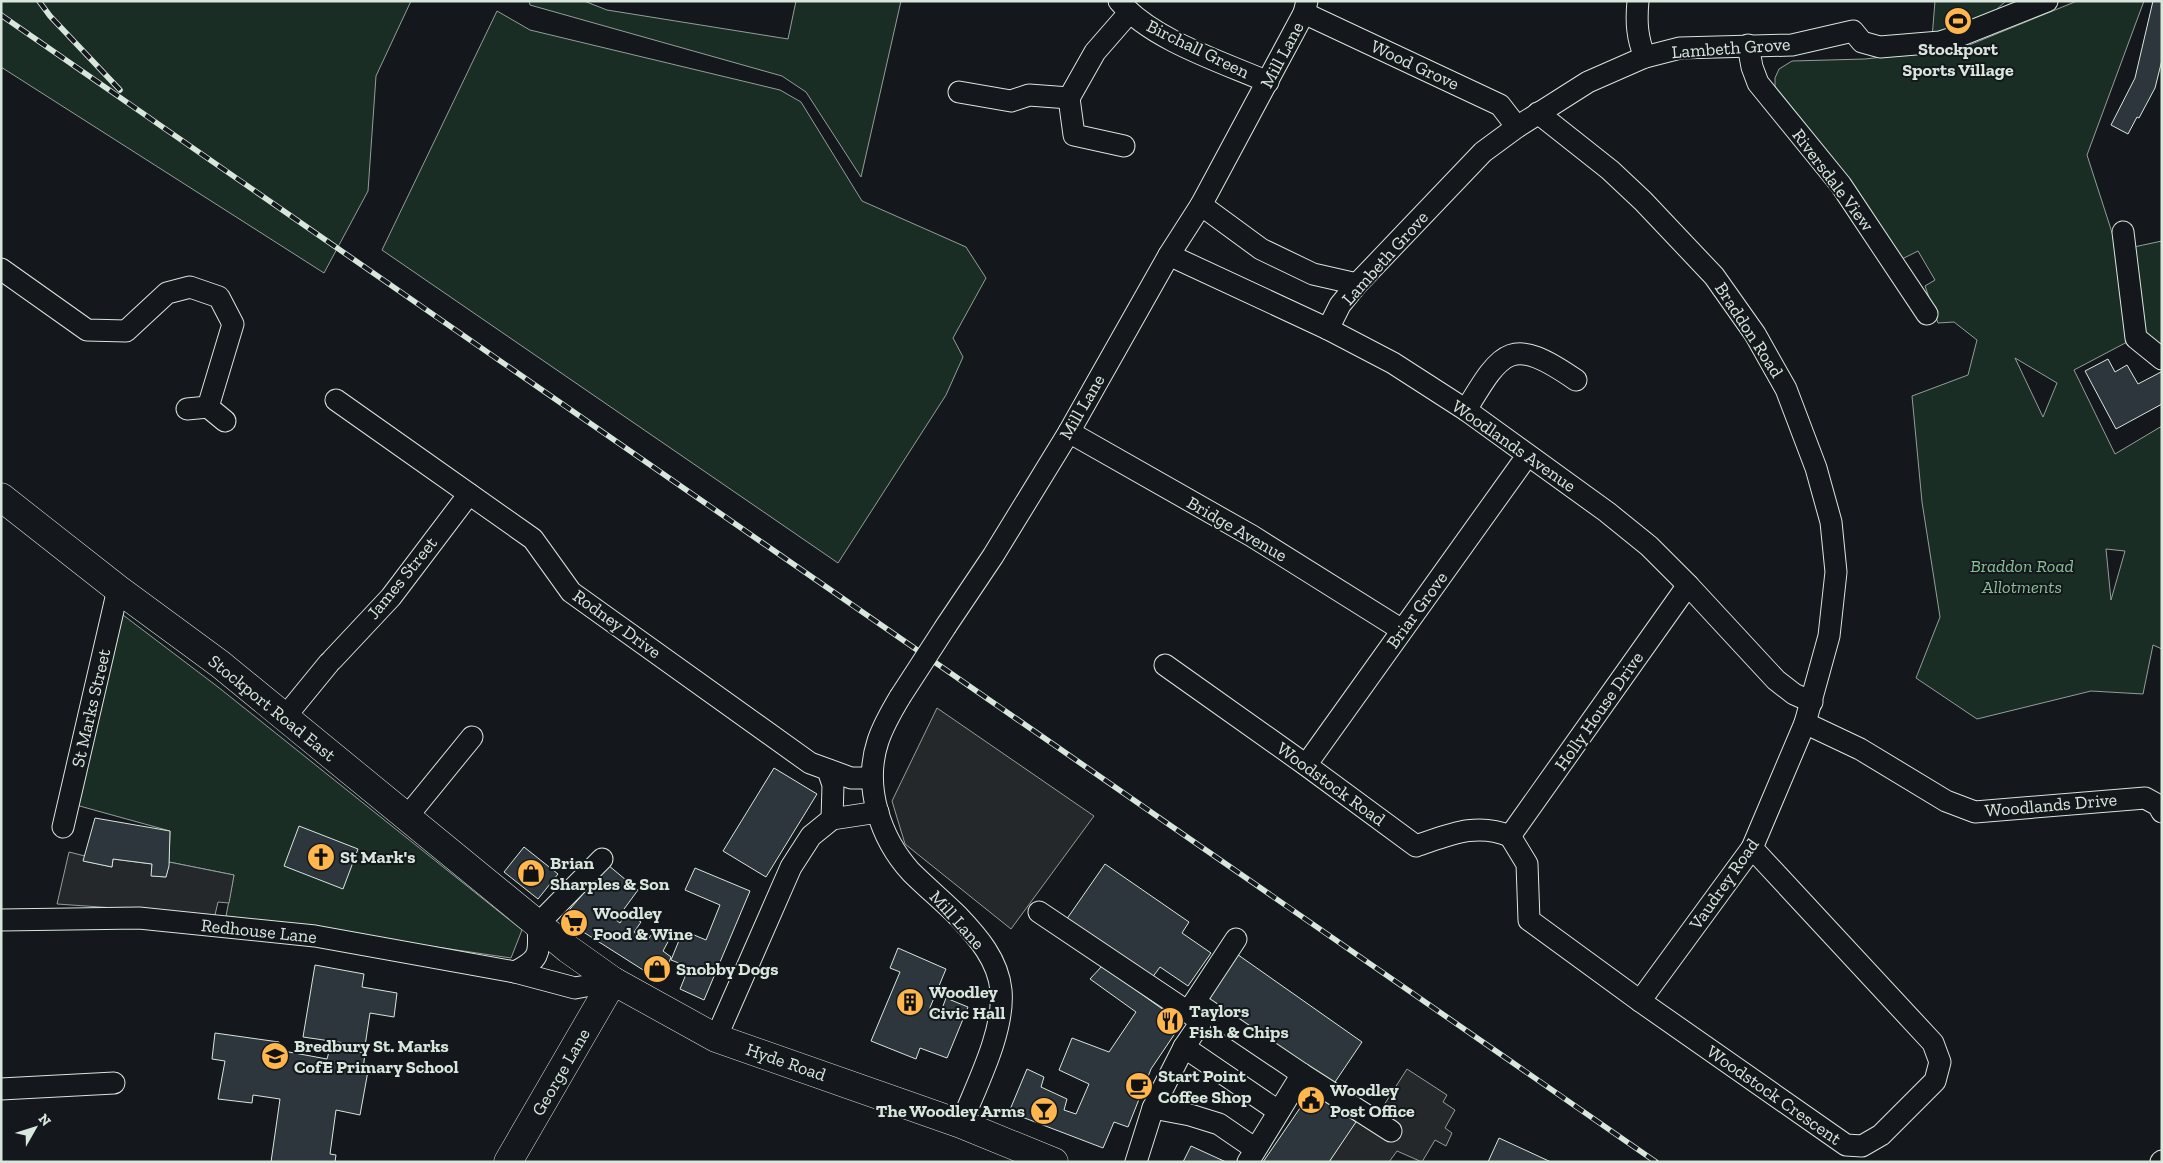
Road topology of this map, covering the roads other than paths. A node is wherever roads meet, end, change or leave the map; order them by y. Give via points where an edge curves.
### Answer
1 (1638, 1) edge
2 (2047, 1) edge
3 (1124, 7) edge
4 (1305, 7) edge
5 (1748, 45) junction
6 (1646, 57) junction
7 (1268, 82) junction
8 (959, 92) dead end
9 (1069, 98) junction
10 (1538, 113) junction
11 (1517, 127) junction
12 (1124, 146) dead end
13 (1201, 205) junction
14 (2123, 232) dead end
15 (1169, 255) junction
16 (1, 269) edge
17 (1357, 284) junction
18 (1927, 314) dead end
19 (1328, 329) junction
20 (2162, 359) edge
21 (1576, 380) dead end
22 (336, 400) dead end
23 (1466, 410) junction
24 (225, 421) dead end
25 (1069, 432) junction
26 (1527, 456) junction
27 (469, 494) junction
28 (1, 497) edge
29 (1688, 585) junction
30 (118, 589) junction
31 (1402, 630) junction
32 (1165, 665) dead end
33 (1812, 702) junction
34 (284, 718) junction
35 (1805, 723) junction
36 (472, 738) dead end
37 (1306, 765) junction
38 (828, 770) junction
39 (871, 778) junction
40 (878, 812) junction
41 (2162, 812) edge
42 (406, 818) junction
43 (832, 819) junction
44 (63, 827) dead end
45 (1510, 836) junction
46 (1752, 848) junction
47 (602, 859) dead end
48 (1039, 912) dead end
49 (1, 920) edge
50 (538, 924) junction
51 (1236, 939) dead end
52 (515, 972) junction
53 (613, 981) junction
54 (1640, 1001) junction
55 (1192, 1007) junction
56 (716, 1038) junction
57 (1184, 1047) junction
58 (1302, 1074) junction
59 (114, 1083) dead end
60 (1, 1089) edge
61 (1153, 1108) junction
62 (1278, 1110) junction
63 (960, 1124) junction
64 (1391, 1131) dead end
65 (1251, 1155) edge
66 (514, 1160) edge
67 (1054, 1162) edge
68 (1136, 1162) edge

1 - 6 street via 1638,40
2 - 5 street, Lambeth Grove via 1940,42 1880,47 1862,42 1853,31 1792,45
3 - 7 street, Birchall Green via 1165,36
3 - 9 street, Birchall Green
4 - 7 street, Mill Lane
4 - 11 street, Wood Grove via 1500,105
5 - 6 street, Lambeth Grove via 1680,48
5 - 18 street, Riversdale View via 1758,84 1841,186
6 - 10 street, Lambeth Grove via 1588,82
7 - 13 street, Mill Lane
8 - 9 street via 1011,101 1029,95
9 - 12 street via 1074,135
10 - 11 street, Lambeth Grove
10 - 33 street, Braddon Road via 1610,170 1714,276 1755,334 1786,389 1816,468 1831,522 1836,572 1829,636
11 - 17 street, Lambeth Grove via 1483,152
13 - 15 street, Mill Lane
13 - 17 street via 1261,249 1313,274
14 - 20 street via 2136,338
15 - 19 street, Woodlands Avenue
15 - 25 street, Mill Lane
16 - 24 street via 87,330 126,331 167,293 190,287 219,297 233,324 198,408
17 - 19 street, Lambeth Grove via 1340,305
19 - 23 street, Woodlands Avenue via 1393,363
21 - 23 street via 1550,362 1530,354 1515,354 1495,365
22 - 27 street, Rodney Drive
23 - 26 street, Woodlands Avenue
25 - 31 street, Bridge Avenue via 1252,536
25 - 39 street, Mill Lane, bridge via 885,722 877,743
26 - 29 street, Woodlands Avenue via 1607,512 1649,546
26 - 31 street, Briar Grove
27 - 34 street, James Street via 391,597
27 - 38 street, Rodney Drive via 533,539 571,592 810,764
28 - 30 main road, Stockport Road East
29 - 33 street, Woodlands Avenue via 1776,680 1794,694
29 - 45 street, Holly House Drive
30 - 34 main road, Stockport Road East via 220,664
30 - 44 street, St Marks Street
31 - 37 street, Briar Grove
32 - 37 street, Woodstock Road
33 - 35 street, Vaudrey Road
34 - 42 main road, Stockport Road East
35 - 41 street, Woodlands Drive via 1860,749 1946,800 1975,812 2145,798 2158,805
35 - 46 street, Vaudrey Road
36 - 42 street
37 - 45 street, Woodstock Road via 1416,846 1464,830 1496,830
38 - 39 street, Rodney Drive via 851,778
38 - 43 street via 833,784
39 - 40 street, Mill Lane
40 - 43 street
40 - 63 street, Mill Lane via 890,846 976,935 993,961 1001,990 1000,1023
42 - 50 main road, Stockport Road East
43 - 56 street via 811,836 791,867
45 - 54 street, Woodstock Crescent via 1527,864 1529,920
46 - 54 street, Vaudrey Road
46 - 54 street, Woodstock Crescent via 1933,1043 1940,1062 1935,1081 1881,1135 1862,1146 1846,1145
47 - 50 street
48 - 55 street
49 - 52 street, Redhouse Lane via 139,918 315,936
50 - 52 street via 539,952 530,964
50 - 53 main road, Hyde Road
51 - 55 street
52 - 53 street, Redhouse Lane via 576,988
53 - 56 main road, Hyde Road
53 - 66 main road, George Lane
55 - 57 street via 1201,1022
55 - 58 street
56 - 63 main road, Hyde Road
57 - 61 street
57 - 62 street
58 - 62 street
58 - 64 street
59 - 60 street
61 - 65 street via 1219,1124
61 - 68 street
62 - 65 street
63 - 67 main road, Hyde Road

